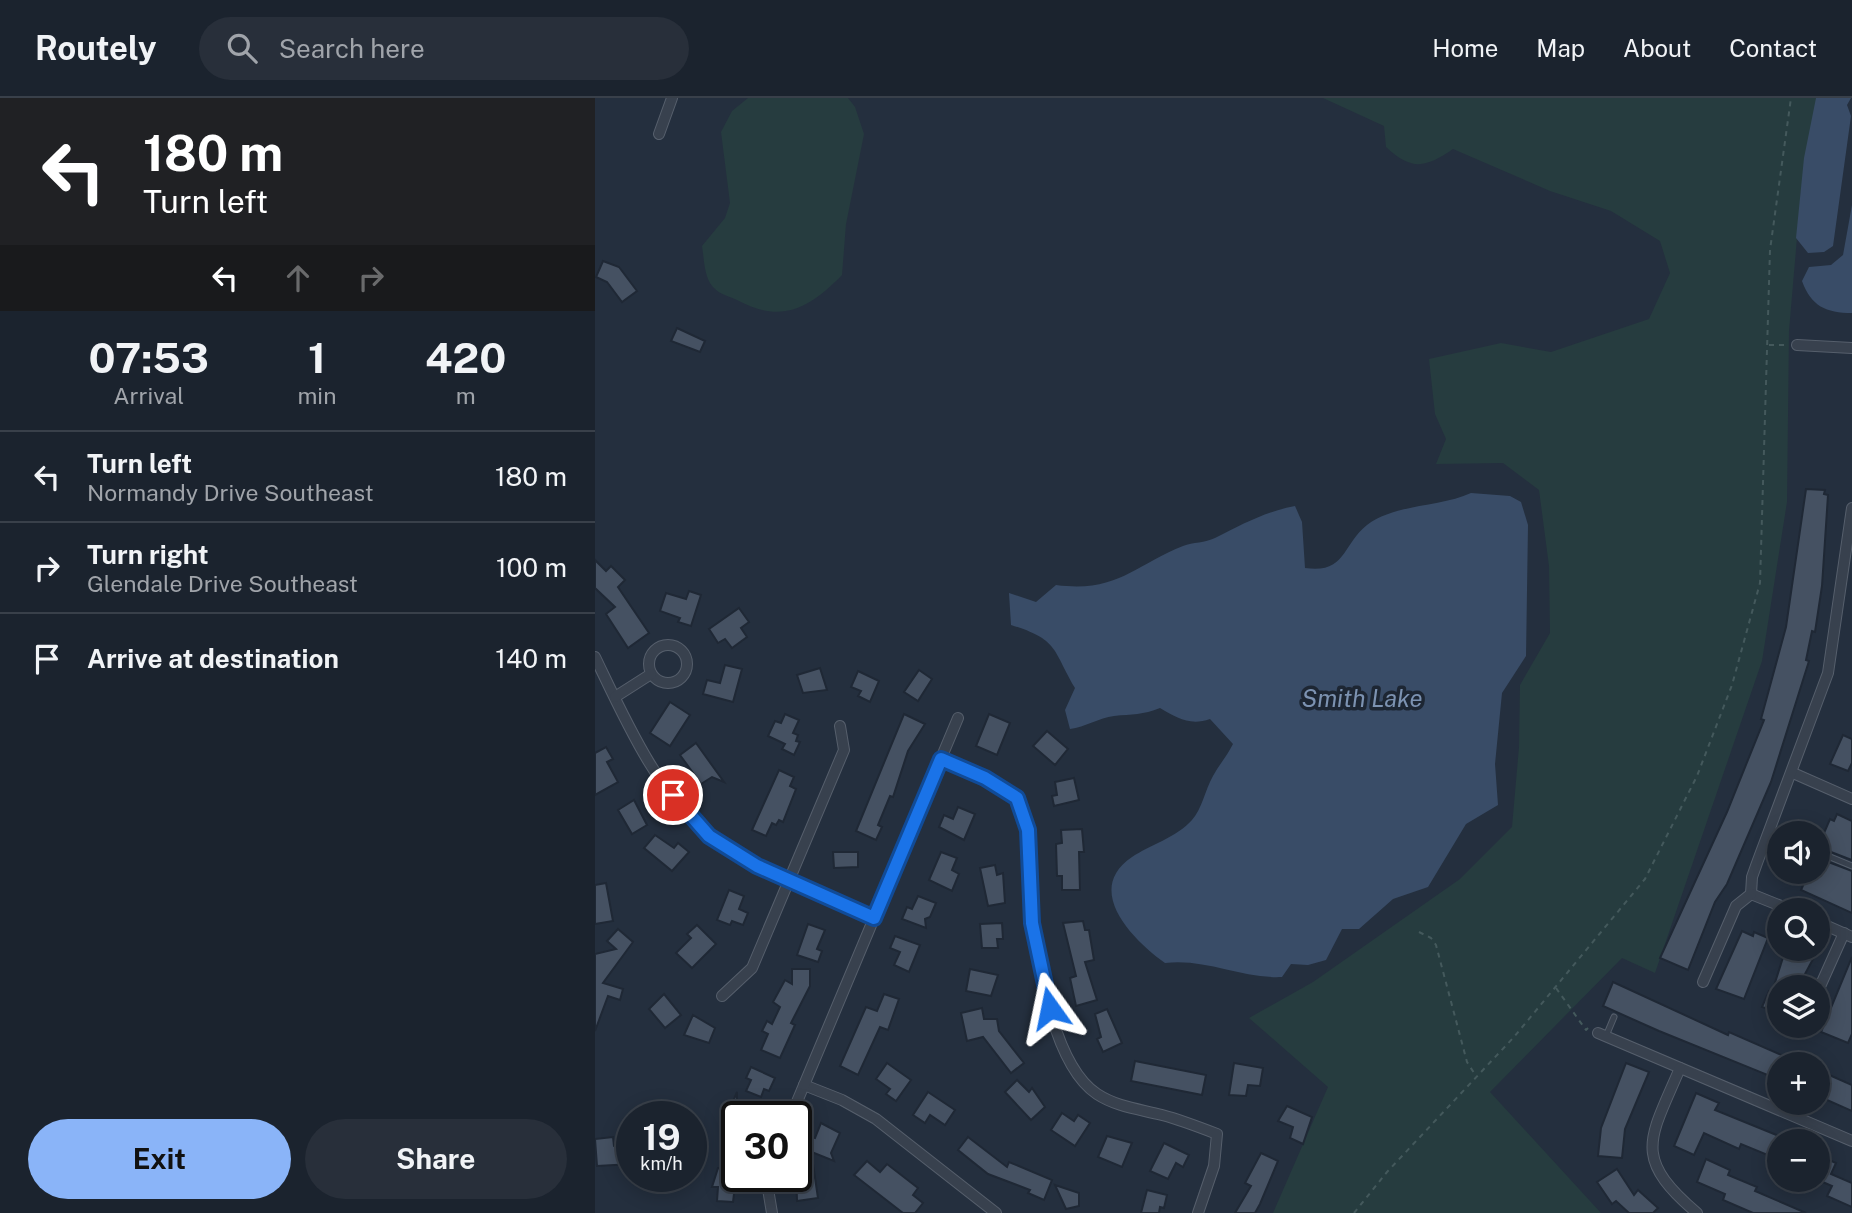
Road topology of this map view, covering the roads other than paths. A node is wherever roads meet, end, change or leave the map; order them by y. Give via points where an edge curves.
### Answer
1 (672, 98) edge
2 (659, 134) dead end
3 (1797, 345) road end
4 (1852, 348) edge
5 (1852, 508) edge
6 (1851, 524) edge
7 (1847, 594) edge
8 (595, 657) edge
9 (652, 674) dead end
10 (615, 697) junction
11 (958, 718) dead end
12 (840, 726) dead end
13 (941, 759) junction
14 (1793, 773) junction
15 (1852, 799) edge
16 (1779, 821) edge
17 (1767, 848) edge
18 (1830, 857) edge
19 (1852, 866) edge
20 (789, 880) junction
21 (1751, 894) junction
22 (1767, 900) edge
23 (874, 918) junction
24 (1830, 927) edge
25 (1848, 935) edge
26 (1827, 975) edge
27 (1703, 982) dead end
28 (722, 996) dead end
29 (1614, 1017) dead end
30 (1602, 1034) joint
31 (1680, 1068) junction
32 (804, 1086) junction
33 (798, 1101) edge
34 (1852, 1141) edge
35 (768, 1192) edge
36 (1684, 1209) edge
37 (772, 1213) edge
38 (996, 1213) edge
39 (1198, 1213) edge
40 (1697, 1213) edge

1 - 2 street
3 - 4 street
5 - 6 street
6 - 7 street
7 - 14 street via 1828,673
8 - 10 street
9 - 10 street
10 - 20 street via 638,746 709,836
11 - 13 street
12 - 20 street via 844,750
13 - 23 street
13 - 39 street via 1017,798 1028,830 1032,923 1056,1034 1071,1063 1095,1093 1217,1134 1214,1166
14 - 15 street
14 - 16 street
17 - 21 street via 1752,877
18 - 19 lane
20 - 23 street
20 - 28 street via 753,968
21 - 22 street
21 - 27 street via 1736,906
23 - 32 street
24 - 25 street
25 - 26 street
29 - 30 lane
30 - 31 street
31 - 34 street
31 - 36 street via 1653,1130 1651,1150 1657,1170
32 - 33 street
32 - 38 street via 876,1119
35 - 37 street
36 - 40 street

